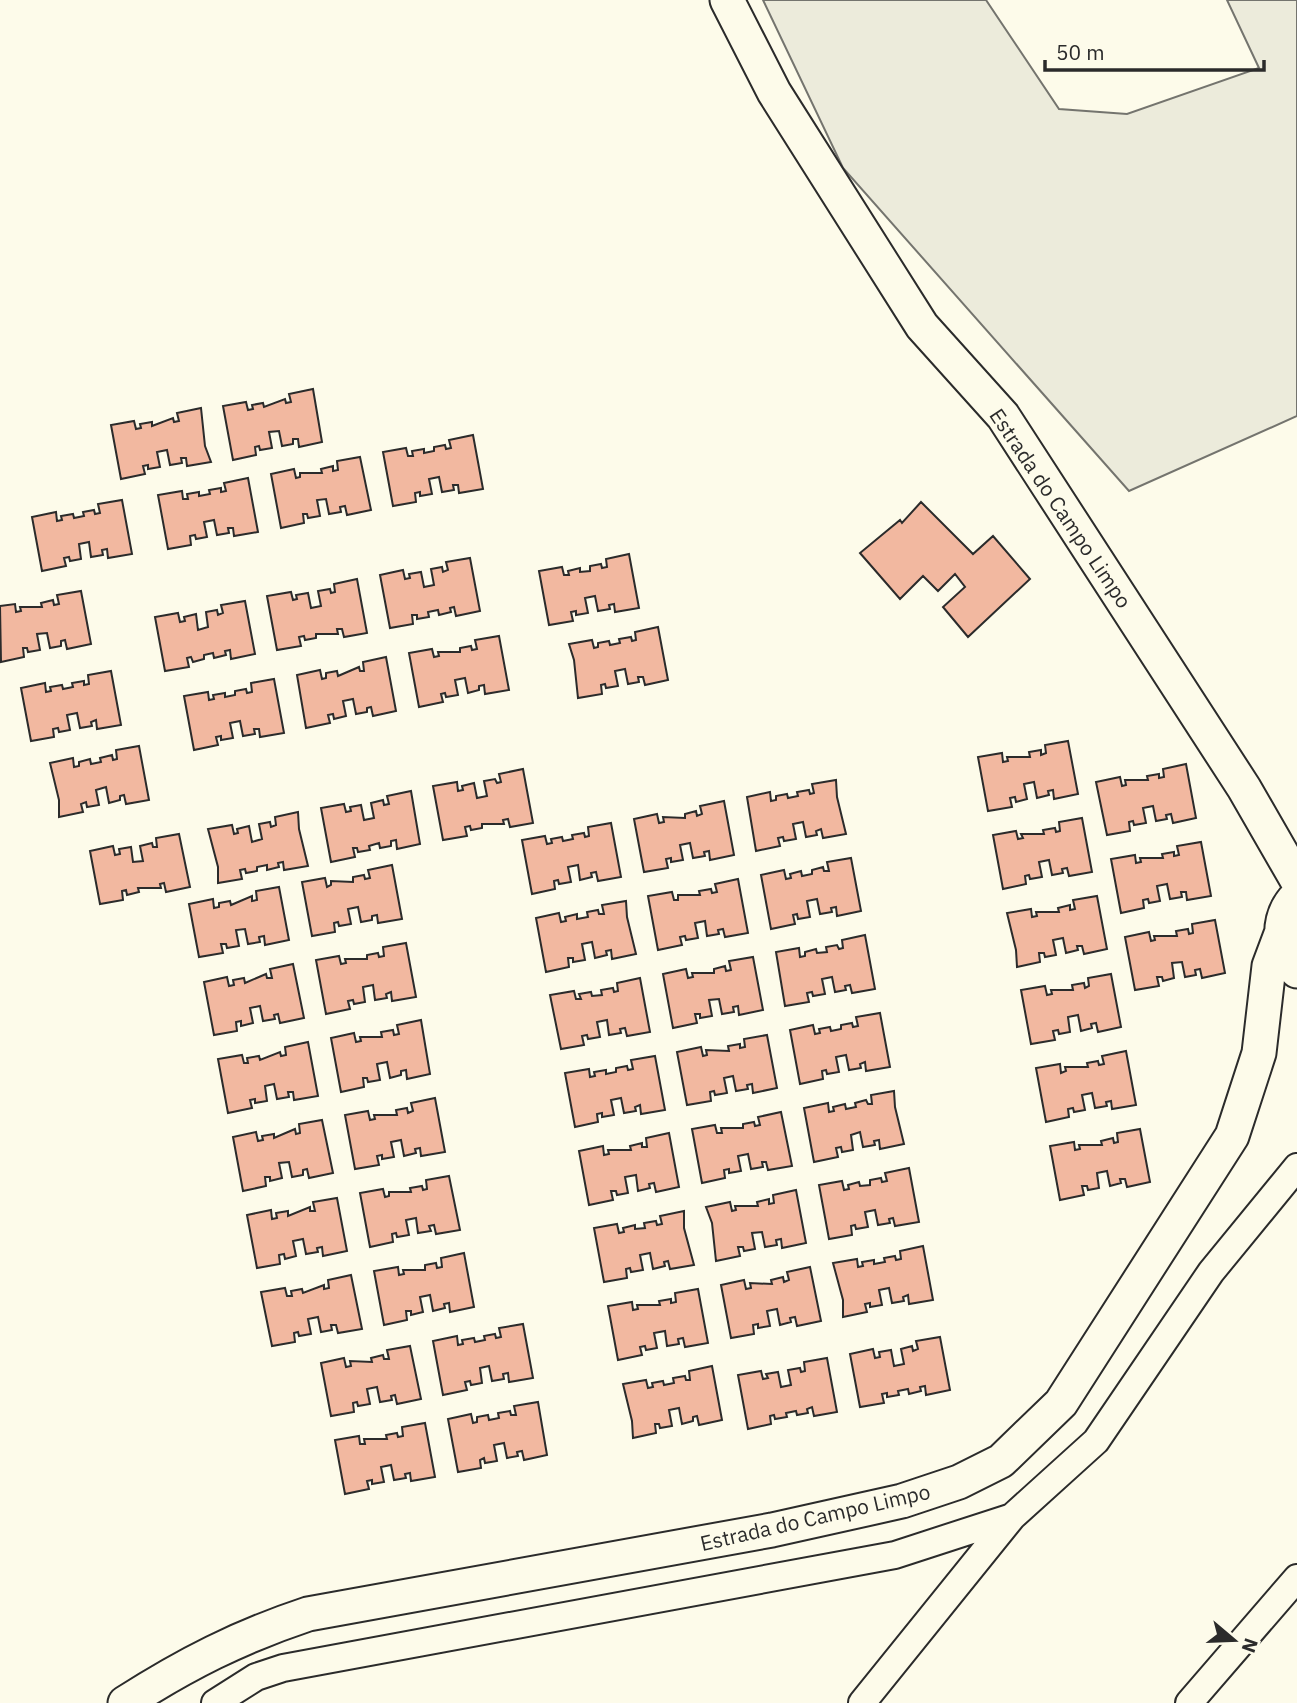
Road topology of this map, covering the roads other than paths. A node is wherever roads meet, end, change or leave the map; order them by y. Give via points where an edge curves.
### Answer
1 (727, 0) edge
2 (1297, 880) edge
3 (1297, 896) edge
4 (1281, 934) junction
5 (1297, 971) edge
6 (1297, 1167) edge
7 (1012, 1517) junction
8 (1297, 1578) edge
9 (125, 1703) edge
10 (215, 1703) edge
11 (862, 1703) edge
12 (1189, 1703) edge

1 - 2 street, Estrada do Campo Limpo via 774,92 922,326 1003,416 1244,788
3 - 4 street, Estrada do Campo Limpo via 1283,918
4 - 5 street via 1283,951
4 - 9 street, Estrada do Campo Limpo via 1269,966 1259,1052 1232,1136 1061,1404 1001,1461 959,1482 902,1501 785,1527 308,1614 260,1629 189,1662
6 - 7 street via 1211,1272 1096,1441
7 - 10 street via 895,1555 283,1668 256,1677
7 - 11 street
8 - 12 street

